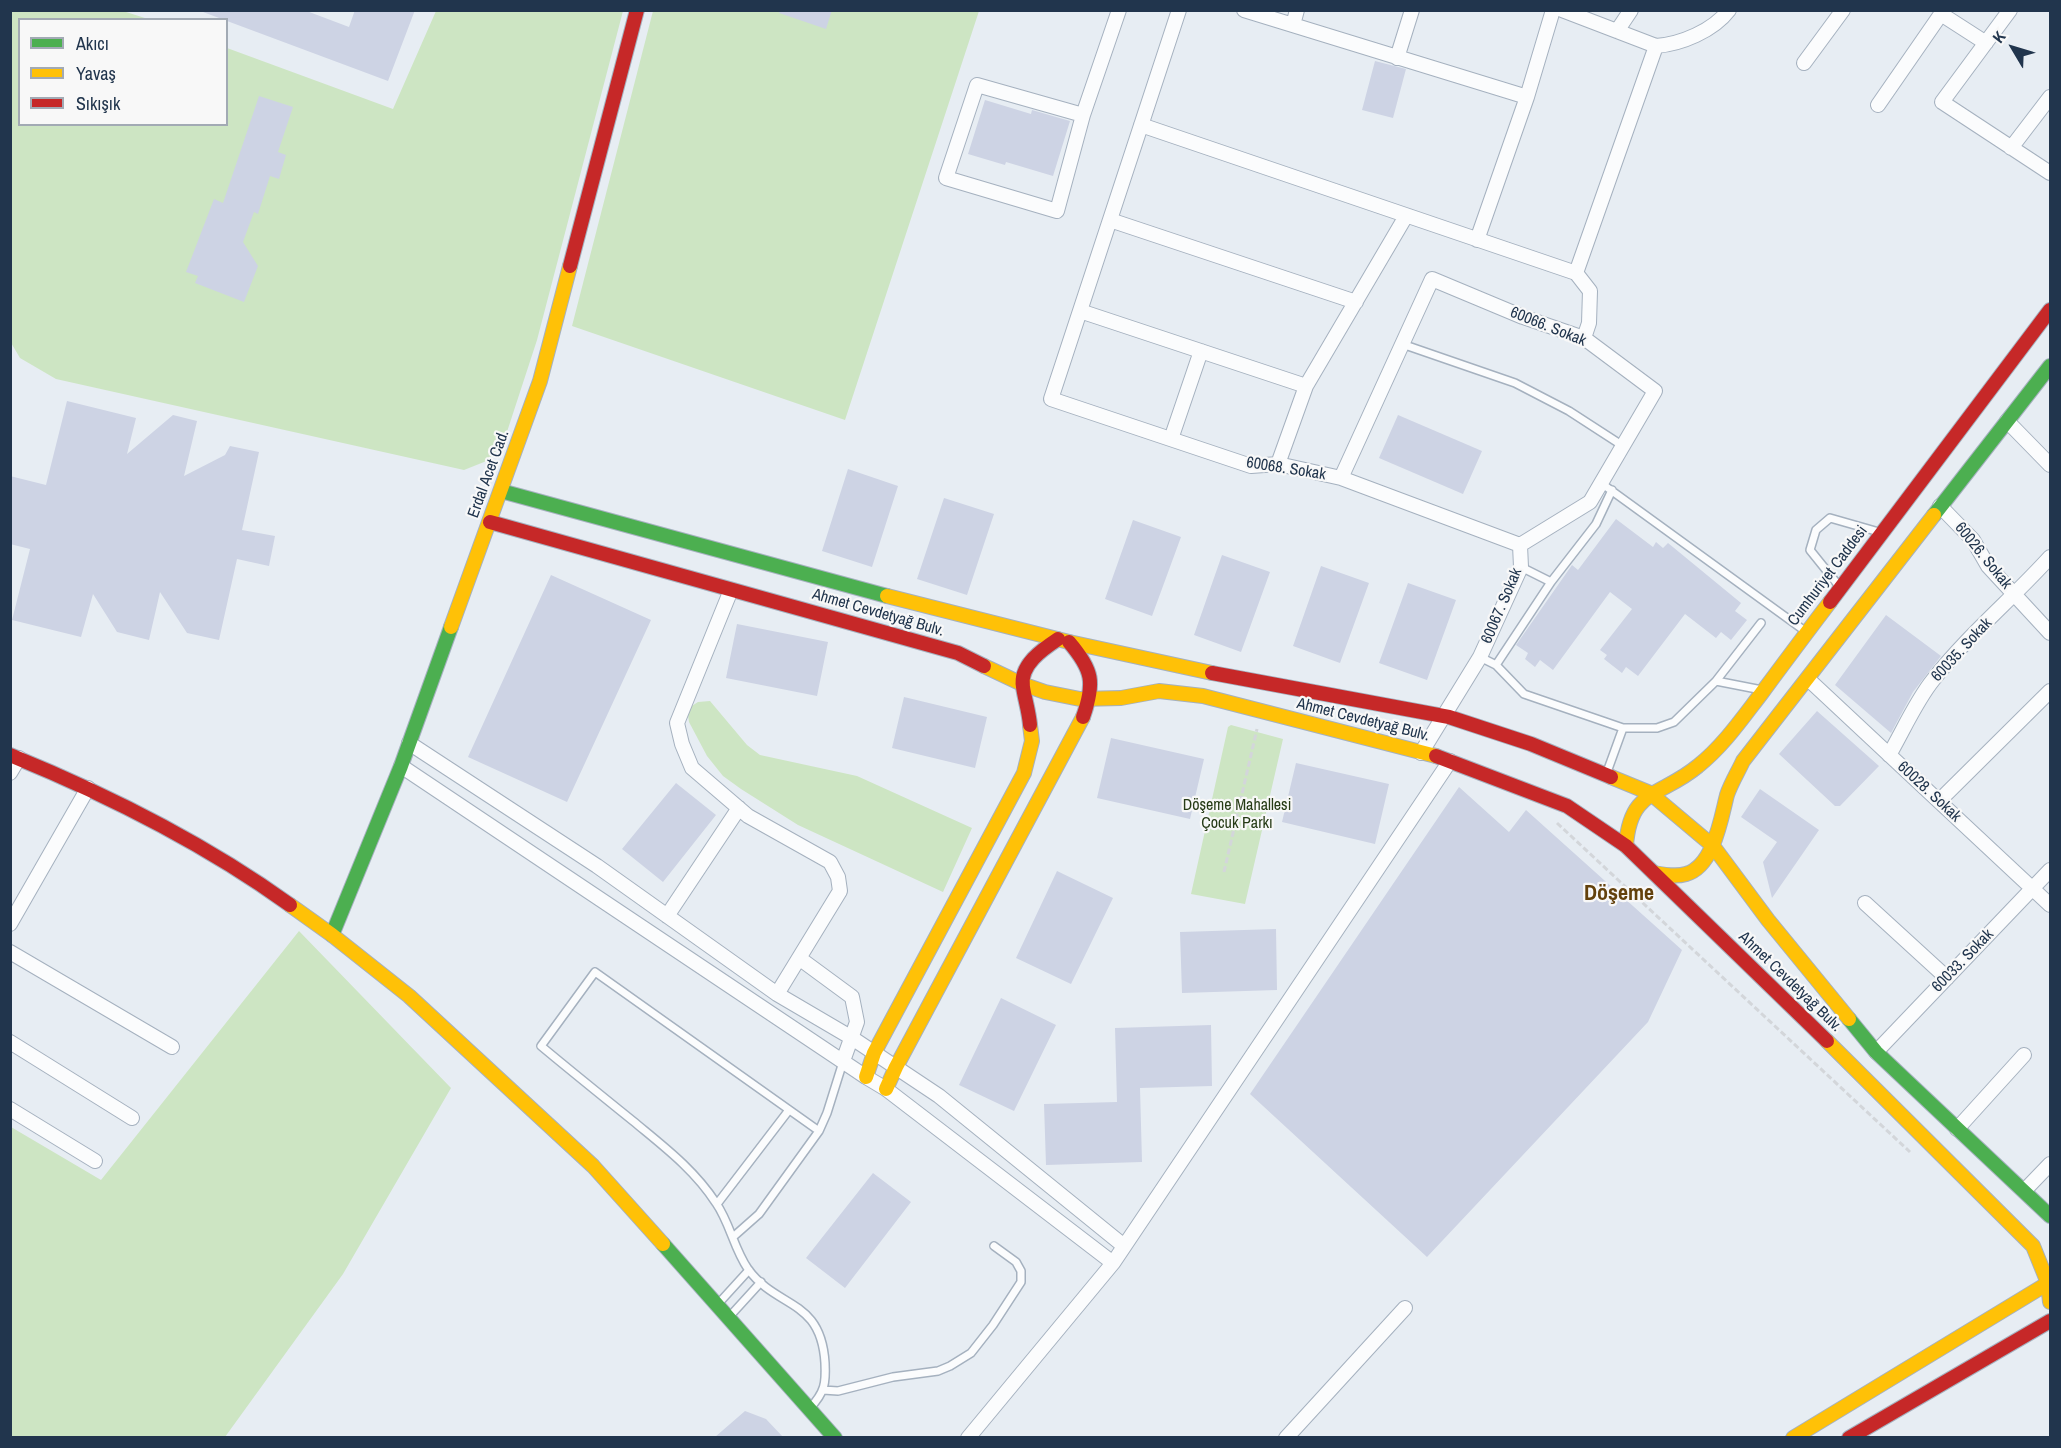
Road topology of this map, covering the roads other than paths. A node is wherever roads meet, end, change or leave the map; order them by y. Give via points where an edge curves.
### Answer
1 (637, 10) edge
2 (1119, 10) edge
3 (1179, 10) edge
4 (1244, 10) edge
5 (1297, 10) edge
6 (1412, 10) edge
7 (1553, 10) edge
8 (1562, 10) edge
9 (1631, 10) edge
10 (1729, 10) edge
11 (1843, 10) edge
12 (2010, 10) edge
13 (1293, 26) junction
14 (1617, 31) junction
15 (1986, 43) junction
16 (1656, 46) junction
17 (1397, 58) junction
18 (1804, 63) dead end
19 (1527, 97) junction
20 (2050, 97) edge
21 (1878, 105) dead end
22 (1083, 115) junction
23 (1141, 125) junction
24 (2011, 148) junction
25 (2050, 173) edge
26 (1406, 216) junction
27 (1110, 220) junction
28 (1477, 240) junction
29 (1576, 273) junction
30 (1356, 302) junction
31 (2050, 310) edge
32 (1080, 311) junction
33 (1584, 338) junction
34 (1402, 344) junction
35 (1201, 351) junction
36 (2050, 366) edge
37 (1306, 386) junction
38 (1655, 391) joint
39 (2007, 421) junction
40 (1171, 439) junction
41 (1623, 446) junction
42 (1278, 464) junction
43 (2050, 465) edge
44 (1341, 478) junction
45 (1606, 487) junction
46 (501, 491) junction
47 (1940, 506) junction
48 (490, 522) junction
49 (1881, 533) junction
50 (1520, 544) junction
51 (2050, 558) edge
52 (1521, 567) junction
53 (1551, 582) junction
54 (1840, 588) junction
55 (731, 590) junction
56 (2015, 595) junction
57 (1761, 623) dead end
58 (1806, 632) junction
59 (2050, 633) edge
60 (1063, 641) junction
61 (1480, 657) junction
62 (1496, 665) junction
63 (1808, 680) junction
64 (1716, 681) junction
65 (1022, 684) junction
66 (1763, 690) junction
67 (2050, 691) edge
68 (1090, 699) junction
69 (1444, 716) junction
70 (1623, 728) junction
71 (409, 743) junction
72 (1421, 753) junction
73 (1889, 755) junction
74 (15, 757) edge
75 (1449, 761) junction
76 (401, 766) junction
77 (10, 773) edge
78 (1606, 774) junction
79 (88, 788) junction
80 (1650, 793) junction
81 (1939, 801) junction
82 (739, 808) junction
83 (1626, 846) junction
84 (1713, 846) junction
85 (2050, 870) edge
86 (1654, 873) junction
87 (2033, 889) junction
88 (1865, 903) dead end
89 (2050, 905) edge
90 (667, 916) junction
91 (10, 924) edge
92 (332, 935) junction
93 (10, 952) edge
94 (799, 958) junction
95 (1947, 978) junction
96 (777, 994) junction
97 (852, 1038) junction
98 (10, 1042) edge
99 (172, 1047) dead end
100 (1876, 1052) junction
101 (874, 1053) junction
102 (2024, 1055) dead end
103 (843, 1061) junction
104 (896, 1067) junction
105 (866, 1077) junction
106 (886, 1089) junction
107 (10, 1109) edge
108 (789, 1110) junction
109 (132, 1118) dead end
110 (1958, 1129) junction
111 (819, 1131) junction
112 (95, 1161) dead end
113 (2050, 1164) edge
114 (2025, 1191) junction
115 (717, 1204) junction
116 (2050, 1216) edge
117 (733, 1237) junction
118 (994, 1246) dead end
119 (1124, 1246) junction
120 (1113, 1263) junction
121 (749, 1270) junction
122 (761, 1282) junction
123 (2049, 1283) edge
124 (2050, 1302) edge
125 (718, 1304) junction
126 (1405, 1308) dead end
127 (730, 1317) junction
128 (2050, 1321) edge
129 (823, 1390) junction
130 (810, 1408) junction
131 (835, 1437) edge
132 (968, 1437) edge
133 (1286, 1437) edge
134 (1793, 1437) edge
135 (1849, 1437) edge

1 - 46 street, Erdal Acet Cad. via 540,381
2 - 22 street
3 - 23 street
4 - 13 street
5 - 13 street
6 - 17 street
7 - 19 street
8 - 14 street
9 - 14 street
10 - 16 street via 1721,21 1695,35
11 - 18 street
12 - 15 street
13 - 17 street
14 - 16 street
15 - 21 street via 1941,14
15 - 24 street via 1942,102
16 - 29 street
17 - 19 street
19 - 28 street
20 - 24 street
22 - 22 street via 977,85 946,178 1057,211
23 - 26 street
23 - 27 street
24 - 25 street
26 - 28 street
26 - 30 street
27 - 30 street
27 - 32 street
28 - 29 street
29 - 33 street via 1590,291 1590,322
30 - 37 street
31 - 49 street, Cumhuriyet Caddesi
32 - 35 street
32 - 40 street, 60068. Sokak via 1051,399
33 - 34 street, 60066. Sokak via 1432,279
33 - 38 street, 60066. Sokak
34 - 41 lane via 1515,383 1569,411
34 - 44 street
35 - 37 street
35 - 40 street
36 - 39 street
37 - 42 street
38 - 41 street, 60067. Sokak
39 - 43 street
39 - 47 street
40 - 42 street, 60068. Sokak via 1251,466
41 - 45 street, 60067. Sokak
42 - 44 street, 60068. Sokak
44 - 50 street, 60068. Sokak
45 - 50 street, 60067. Sokak via 1590,502
45 - 53 lane via 1596,524
45 - 58 lane
46 - 48 street, Erdal Acet Cad.
46 - 60 street, Ahmet Cevdetyağ Bulv.
47 - 56 street, 60026. Sokak via 1973,540 1988,566
47 - 63 street
48 - 55 street, Ahmet Cevdetyağ Bulv.
48 - 71 street, Erdal Acet Cad.
49 - 54 street, Cumhuriyet Caddesi
49 - 54 lane via 1830,518 1816,530 1810,550
50 - 52 street, 60067. Sokak
51 - 56 street, 60035. Sokak
52 - 53 lane
52 - 61 street, 60067. Sokak
53 - 62 lane
54 - 58 street, Cumhuriyet Caddesi
55 - 65 street, Ahmet Cevdetyağ Bulv. via 958,653
55 - 82 street via 677,723 692,768
56 - 59 street, 60026. Sokak
56 - 73 street, 60035. Sokak via 1963,644 1931,682
57 - 64 lane
58 - 66 street, Cumhuriyet Caddesi
60 - 65 street via 1040,651 1027,667
60 - 68 street via 1084,659 1093,679
60 - 69 street, Ahmet Cevdetyağ Bulv.
61 - 62 lane
61 - 69 street, 60067. Sokak
62 - 70 lane via 1524,694
63 - 73 street, 60028. Sokak
63 - 84 street via 1743,761 1728,792
64 - 66 lane
64 - 70 lane via 1674,722 1657,728
65 - 68 street, Ahmet Cevdetyağ Bulv.
65 - 101 street via 1032,741 1024,773
66 - 80 street, Cumhuriyet Caddesi via 1722,745 1690,772
67 - 81 street
68 - 72 street, Ahmet Cevdetyağ Bulv. via 1159,691 1203,696
68 - 104 street via 1081,724
69 - 72 street, 60067. Sokak
69 - 78 street, Ahmet Cevdetyağ Bulv.
70 - 78 lane
71 - 76 street, Erdal Acet Cad.
71 - 90 street
72 - 75 street, Ahmet Cevdetyağ Bulv.
73 - 81 street, 60028. Sokak
74 - 77 street
74 - 79 street
75 - 83 street, Ahmet Cevdetyağ Bulv. via 1567,806
75 - 119 street
76 - 92 street, Erdal Acet Cad.
76 - 103 street
78 - 80 street, Ahmet Cevdetyağ Bulv.
79 - 91 street
79 - 92 street via 258,882
80 - 83 street, Cumhuriyet Caddesi via 1629,819
80 - 84 street, Ahmet Cevdetyağ Bulv.
81 - 87 street, 60028. Sokak
82 - 90 street
82 - 94 street via 830,862 838,877 840,891
83 - 86 street, Ahmet Cevdetyağ Bulv.
84 - 86 street via 1688,874
84 - 100 street, Ahmet Cevdetyağ Bulv.
85 - 87 street, 60033. Sokak
86 - 123 street, Ahmet Cevdetyağ Bulv. via 2033,1246
87 - 89 street, 60028. Sokak
87 - 95 street, 60033. Sokak
88 - 95 street
90 - 96 street
92 - 125 street via 409,996 593,1166
93 - 99 street
94 - 96 street
94 - 97 street via 852,997 857,1022
95 - 100 street, 60033. Sokak
96 - 97 street
97 - 101 street
97 - 103 street
98 - 109 street
100 - 110 street, Ahmet Cevdetyağ Bulv.
101 - 104 street
101 - 105 street
102 - 110 street
103 - 105 street
103 - 111 lane
104 - 106 street
104 - 119 street via 939,1096
105 - 106 street
106 - 120 street
107 - 112 street
108 - 111 lane
108 - 115 lane
108 - 115 lane via 596,972 541,1046 683,1162
110 - 114 street, Ahmet Cevdetyağ Bulv.
111 - 117 lane via 759,1214
113 - 114 street
114 - 116 street, Ahmet Cevdetyağ Bulv.
115 - 117 lane
117 - 121 lane
118 - 129 lane via 1016,1262 1021,1282 971,1353 938,1371 892,1377 838,1391
119 - 120 street
120 - 132 street
121 - 122 lane
121 - 125 lane
122 - 127 lane
122 - 129 lane via 804,1312 818,1330 824,1351
123 - 124 street, Ahmet Cevdetyağ Bulv.
123 - 134 street
125 - 127 street
126 - 133 street
127 - 130 street
128 - 135 street
129 - 130 lane
130 - 131 street

